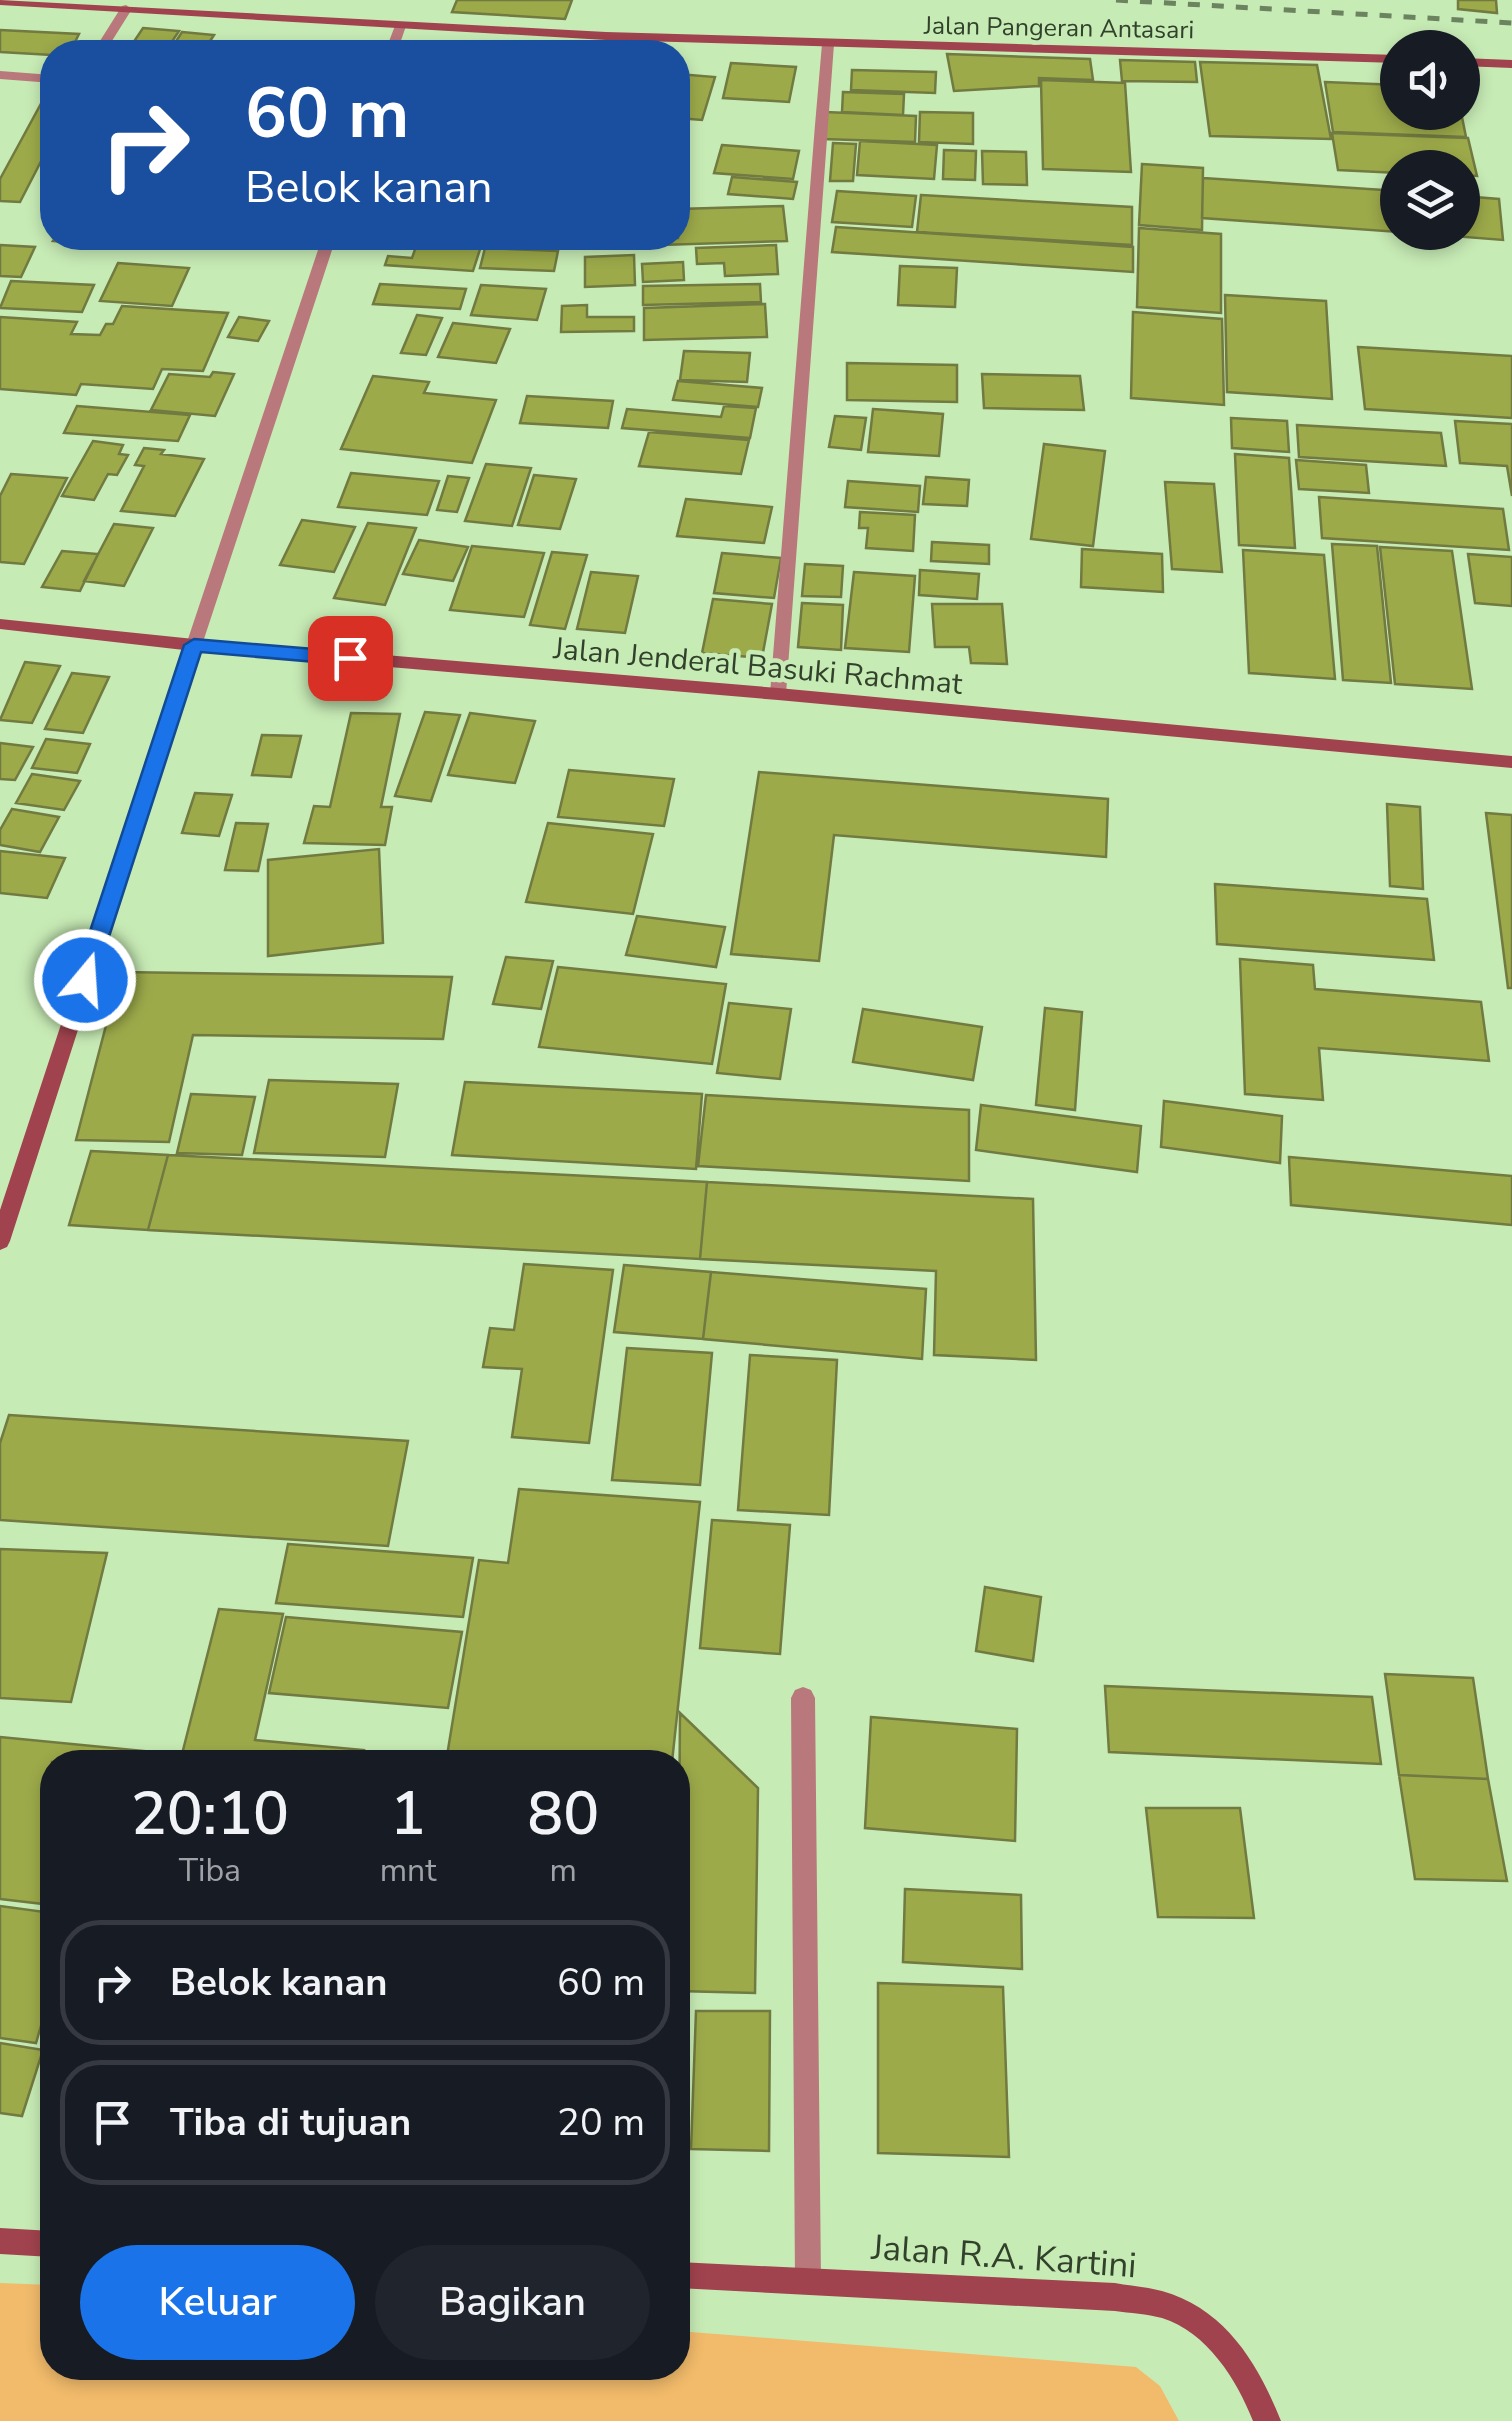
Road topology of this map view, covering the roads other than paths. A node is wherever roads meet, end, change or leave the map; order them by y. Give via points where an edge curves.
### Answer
1 (0, 2) edge
2 (126, 9) junction
3 (400, 26) junction
4 (107, 40) edge
5 (395, 40) edge
6 (828, 44) junction
7 (1380, 59) edge
8 (1480, 63) edge
9 (1512, 64) edge
10 (0, 75) edge
11 (40, 79) edge
12 (325, 250) edge
13 (0, 624) edge
14 (194, 645) junction
15 (778, 694) junction
16 (1512, 762) edge
17 (0, 1241) edge
18 (803, 1698) dead end
19 (0, 2241) edge
20 (40, 2243) edge
21 (690, 2276) edge
22 (808, 2282) junction
23 (1268, 2421) edge

1 - 2 street, Jalan Pangeran Antasari
2 - 3 street, Jalan Pangeran Antasari
2 - 4 street
3 - 5 street
3 - 6 street, Jalan Pangeran Antasari
6 - 7 street, Jalan Pangeran Antasari
6 - 15 street
8 - 9 street
10 - 11 street
12 - 14 street
13 - 14 street, Jalan Jenderal Basuki Rachmat
14 - 15 street, Jalan Jenderal Basuki Rachmat
14 - 17 street
15 - 16 street, Jalan Jenderal Basuki Rachmat
18 - 22 street
19 - 20 street
21 - 22 street, Jalan R.A. Kartini
22 - 23 street, Jalan R.A. Kartini via 1115,2297 1174,2308 1224,2343

